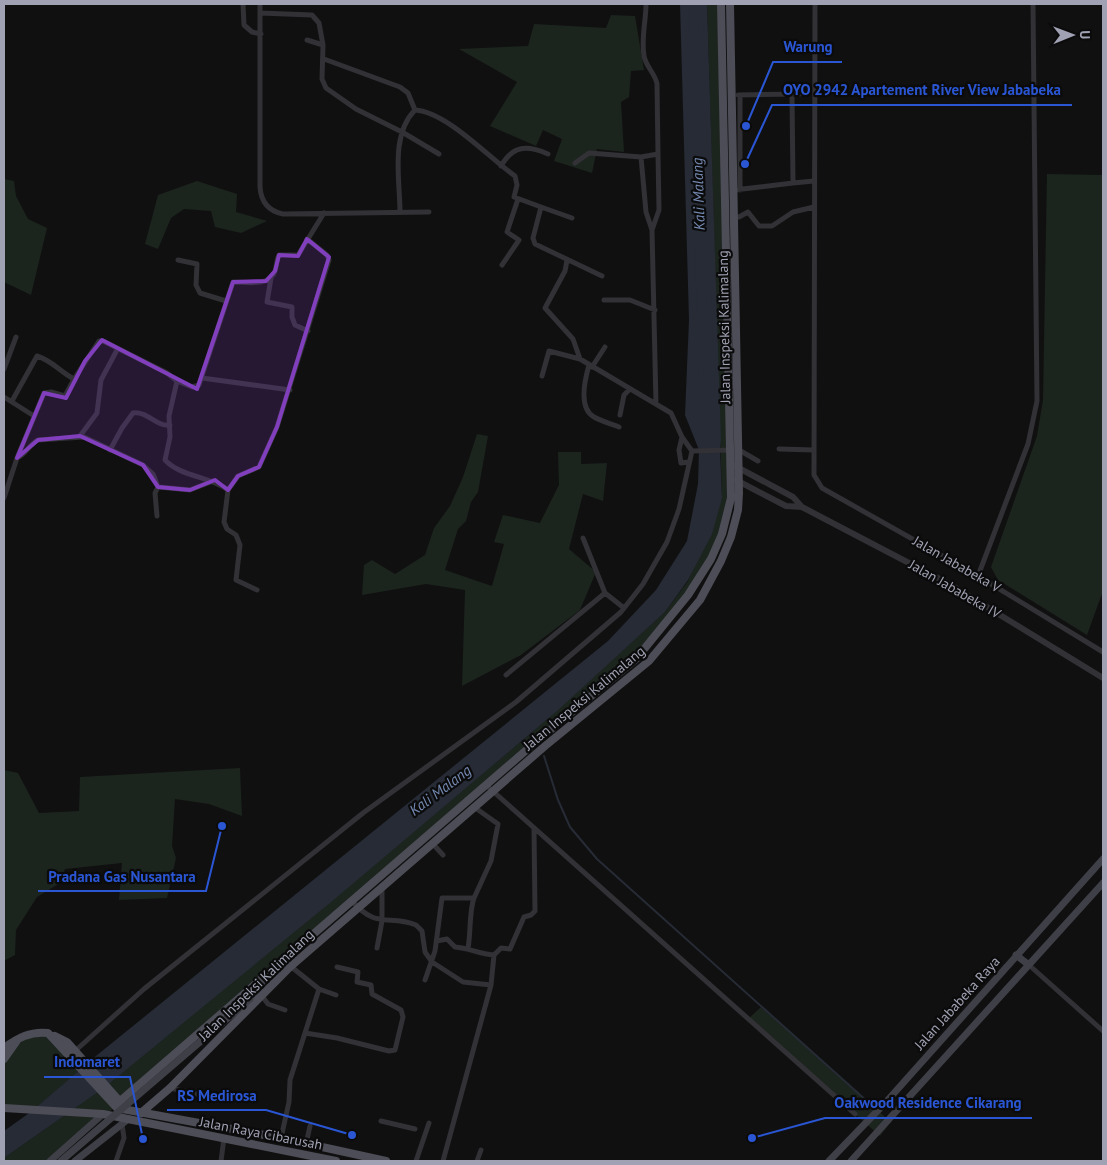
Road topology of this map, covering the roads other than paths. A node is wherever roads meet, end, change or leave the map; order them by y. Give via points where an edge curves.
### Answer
1 (243, 4) edge
2 (260, 4) edge
3 (646, 4) edge
4 (721, 4) edge
5 (730, 4) edge
6 (816, 4) edge
7 (1033, 4) edge
8 (260, 13) junction
9 (261, 34) junction
10 (307, 40) dead end
11 (323, 45) junction
12 (324, 59) junction
13 (800, 94) dead end
14 (736, 95) junction
15 (792, 95) junction
16 (415, 110) junction
17 (402, 132) junction
18 (439, 154) dead end
19 (548, 154) dead end
20 (658, 154) junction
21 (641, 157) junction
22 (576, 163) dead end
23 (501, 166) junction
24 (814, 182) junction
25 (792, 183) junction
26 (737, 190) junction
27 (518, 199) junction
28 (541, 207) junction
29 (814, 207) junction
30 (400, 212) junction
31 (429, 212) dead end
32 (324, 213) junction
33 (734, 217) junction
34 (572, 218) dead end
35 (652, 230) junction
36 (307, 239) junction
37 (178, 260) dead end
38 (567, 260) junction
39 (502, 265) dead end
40 (602, 276) dead end
41 (271, 278) junction
42 (604, 300) dead end
43 (226, 301) junction
44 (655, 310) junction
45 (308, 330) junction
46 (16, 338) dead end
47 (605, 347) dead end
48 (117, 350) junction
49 (580, 359) junction
50 (590, 366) junction
51 (4, 369) edge
52 (542, 376) dead end
53 (202, 378) junction
54 (74, 379) junction
55 (177, 381) junction
56 (630, 389) junction
57 (290, 390) junction
58 (4, 397) edge
59 (12, 401) junction
60 (656, 404) junction
61 (620, 415) dead end
62 (34, 416) junction
63 (170, 425) junction
64 (619, 427) dead end
65 (80, 436) junction
66 (682, 437) junction
67 (779, 449) dead end
68 (110, 450) junction
69 (695, 450) junction
70 (735, 450) junction
71 (814, 450) junction
72 (17, 458) junction
73 (758, 461) dead end
74 (689, 462) junction
75 (735, 466) junction
76 (735, 480) junction
77 (214, 481) junction
78 (158, 487) junction
79 (228, 490) junction
80 (735, 493) junction
81 (4, 498) edge
82 (802, 507) junction
83 (157, 516) dead end
84 (583, 538) dead end
85 (978, 576) junction
86 (257, 590) dead end
87 (606, 594) junction
88 (624, 608) junction
89 (644, 650) junction
90 (1103, 652) edge
91 (652, 658) junction
92 (506, 675) dead end
93 (1103, 678) edge
94 (486, 785) junction
95 (493, 791) junction
96 (474, 807) junction
97 (440, 825) junction
98 (534, 828) junction
99 (446, 831) junction
100 (432, 843) junction
101 (443, 855) dead end
102 (400, 860) junction
103 (1103, 860) edge
104 (406, 866) junction
105 (1103, 883) edge
106 (382, 888) junction
107 (474, 898) junction
108 (352, 901) junction
109 (358, 909) junction
110 (382, 921) junction
111 (437, 942) junction
112 (377, 948) dead end
113 (468, 948) junction
114 (494, 954) junction
115 (1016, 955) junction
116 (432, 962) junction
117 (287, 964) junction
118 (1029, 965) junction
119 (337, 967) dead end
120 (266, 976) junction
121 (425, 980) dead end
122 (491, 985) junction
123 (271, 986) junction
124 (319, 989) junction
125 (262, 996) junction
126 (336, 996) dead end
127 (251, 998) junction
128 (285, 1010) dead end
129 (1103, 1032) edge
130 (305, 1033) junction
131 (52, 1035) junction
132 (21, 1036) junction
133 (4, 1048) edge
134 (75, 1051) junction
135 (4, 1059) edge
136 (80, 1063) junction
137 (170, 1088) junction
138 (200, 1095) dead end
139 (109, 1097) junction
140 (4, 1100) edge
141 (120, 1102) junction
142 (4, 1108) edge
143 (13, 1108) junction
144 (137, 1113) junction
145 (103, 1114) junction
146 (855, 1114) dead end
147 (381, 1121) dead end
148 (124, 1122) junction
149 (429, 1123) dead end
150 (310, 1126) dead end
151 (415, 1129) dead end
152 (224, 1138) junction
153 (281, 1138) junction
154 (306, 1144) junction
155 (481, 1150) dead end
156 (61, 1159) edge
157 (317, 1159) edge
158 (50, 1161) edge
159 (75, 1161) edge
160 (116, 1161) edge
161 (221, 1161) edge
162 (336, 1161) edge
163 (386, 1161) edge
164 (416, 1161) edge
165 (443, 1161) edge
166 (477, 1161) edge
167 (829, 1161) edge
168 (852, 1161) edge

1 - 9 street via 244,25
2 - 8 street
3 - 20 street via 643,48 647,66 656,77 657,84
4 - 70 main road, Jalan Inspeksi Kalimalang
5 - 14 main road, Jalan Inspeksi Kalimalang
6 - 24 street
7 - 85 street via 1037,401 1028,444
8 - 9 street
8 - 11 street via 312,15 319,23
9 - 32 street via 261,196 269,209 276,212
10 - 11 street
11 - 12 street
12 - 16 street via 400,87 408,93
12 - 17 street via 322,79 326,88 356,109
13 - 15 street
14 - 15 street
14 - 26 main road, Jalan Inspeksi Kalimalang
15 - 25 street
16 - 17 street
16 - 23 street via 442,120 486,151
17 - 18 street
17 - 30 street via 399,145
19 - 23 street via 533,148 516,150 508,154
20 - 21 street
20 - 35 street via 658,210
21 - 22 street via 589,153
21 - 35 street via 646,212
23 - 27 street via 517,178 513,195
24 - 25 street
24 - 29 street
25 - 26 street
26 - 33 main road, Jalan Inspeksi Kalimalang
27 - 28 street
27 - 39 street via 507,232 519,240
28 - 34 street
28 - 38 street via 533,242
29 - 33 street via 793,212 766,227 759,226 748,212
29 - 71 street
30 - 31 street
30 - 32 street
32 - 36 street
33 - 70 main road, Jalan Inspeksi Kalimalang
35 - 44 street
36 - 41 street via 298,255 278,255
36 - 45 street via 329,260
37 - 43 street via 197,264 196,284 200,293
38 - 40 street
38 - 49 street via 565,271 545,308 573,339
41 - 43 street via 260,282 233,282
41 - 45 street via 267,302 292,307 296,325
42 - 44 street via 630,300
43 - 53 street
44 - 60 street
45 - 57 street
46 - 51 street
47 - 50 street
48 - 54 street via 99,341
48 - 55 street via 167,373
48 - 65 street via 101,380 97,412
49 - 50 street
49 - 52 street via 549,351
50 - 56 street
50 - 64 street via 584,391 587,410 594,417
53 - 55 street via 199,385 192,387
53 - 57 street
54 - 59 street via 60,372 58,366 37,356
54 - 62 street via 66,396 44,393
55 - 63 street
56 - 60 street
56 - 61 street via 624,395
57 - 79 street via 278,427 260,465 238,476
58 - 59 street
59 - 62 street
60 - 66 street via 671,413
62 - 72 street
63 - 68 street via 133,413
63 - 77 street via 165,460 177,469
65 - 68 street
65 - 72 street via 38,440
66 - 69 street
66 - 74 street via 679,456 681,463
67 - 71 street
68 - 78 street via 146,467
69 - 70 street
69 - 74 street
70 - 73 street
70 - 75 main road, Jalan Inspeksi Kalimalang
71 - 85 street, Jalan Jababeka V via 814,475 822,488
72 - 81 street
74 - 88 street via 679,509 667,542
75 - 76 main road, Jalan Inspeksi Kalimalang
75 - 82 street, Jalan Jababeka IV via 793,497
76 - 80 main road, Jalan Inspeksi Kalimalang
76 - 82 street, Jalan Jababeka IV via 786,506
77 - 78 street via 190,490
77 - 79 street
78 - 83 street via 155,493
79 - 86 street via 224,522 240,545 236,580
80 - 89 main road, Jalan Inspeksi Kalimalang via 711,559 688,596
80 - 91 main road, Jalan Inspeksi Kalimalang via 735,523 717,569 700,600
82 - 93 street, Jalan Jababeka IV via 950,585
84 - 87 street
85 - 90 street, Jalan Jababeka V
87 - 88 street
87 - 92 street
88 - 134 street via 516,702 363,813 144,989
89 - 91 main road
89 - 94 main road, Jalan Inspeksi Kalimalang
91 - 95 main road, Jalan Inspeksi Kalimalang
94 - 95 street
94 - 97 main road, Jalan Inspeksi Kalimalang
95 - 96 main road, Jalan Inspeksi Kalimalang
95 - 98 street
96 - 99 main road, Jalan Inspeksi Kalimalang
96 - 107 street via 496,821 498,827 491,861
97 - 99 main road
97 - 102 main road, Jalan Inspeksi Kalimalang
98 - 114 street via 535,911 524,917 510,949 501,948
98 - 146 street
99 - 100 main road, Jalan Inspeksi Kalimalang
100 - 101 street
100 - 104 main road, Jalan Inspeksi Kalimalang
102 - 104 main road
102 - 108 main road, Jalan Inspeksi Kalimalang
103 - 115 main road, Jalan Jababeka Raya
104 - 106 main road, Jalan Inspeksi Kalimalang
105 - 118 main road, Jalan Jababeka Raya
106 - 109 main road, Jalan Inspeksi Kalimalang
106 - 110 street
107 - 111 street via 442,898
107 - 113 street
108 - 109 street
108 - 117 main road, Jalan Inspeksi Kalimalang
109 - 110 street
109 - 117 main road, Jalan Inspeksi Kalimalang
110 - 112 street
110 - 116 street via 416,924 422,932 425,952
111 - 113 street via 447,939 455,947
111 - 116 street
113 - 114 street via 473,952
114 - 122 street
115 - 118 main road
115 - 167 main road, Jalan Jababeka Raya via 887,1101
116 - 121 street
116 - 122 street via 463,982
117 - 120 main road, Jalan Inspeksi Kalimalang
117 - 123 main road, Jalan Inspeksi Kalimalang
117 - 124 street
118 - 129 street
118 - 168 main road, Jalan Jababeka Raya
119 - 130 street via 358,972 357,982 371,985 372,994 401,1010 403,1017 395,1050
120 - 127 main road
120 - 141 main road, Jalan Inspeksi Kalimalang
122 - 165 street
123 - 125 main road, Jalan Inspeksi Kalimalang
123 - 127 main road
124 - 126 street
124 - 130 street
125 - 128 street via 268,1004
125 - 137 main road, Jalan Inspeksi Kalimalang
127 - 156 main road, bridge
130 - 153 street via 290,1080
131 - 132 main road
131 - 134 main road, Jalan Raya Cibarusah via 64,1040
131 - 136 main road, Jalan Raya Cibarusah
132 - 133 main road
132 - 135 main road
134 - 136 main road, Jalan Raya Cibarusah
136 - 139 main road, Jalan Raya Cibarusah
137 - 138 street
137 - 144 main road, Jalan Inspeksi Kalimalang
139 - 141 main road, Jalan Raya Cibarusah
139 - 144 main road, Jalan Raya Cibarusah via 117,1108
140 - 143 main road
141 - 144 main road, Jalan Raya Cibarusah
142 - 143 main road, Jalan Raya Cibarusah
143 - 145 main road, Jalan Raya Cibarusah
144 - 153 main road, Jalan Raya Cibarusah
145 - 148 main road, Jalan Raya Cibarusah
145 - 156 main road
147 - 151 street
148 - 152 main road, Jalan Raya Cibarusah
148 - 159 main road
148 - 160 street via 124,1138
149 - 164 street
150 - 154 street
152 - 157 main road, Jalan Raya Cibarusah
152 - 161 street
153 - 154 main road, Jalan Raya Cibarusah
154 - 163 main road, Jalan Raya Cibarusah
155 - 166 street
156 - 158 main road
157 - 162 main road, Jalan Raya Cibarusah

